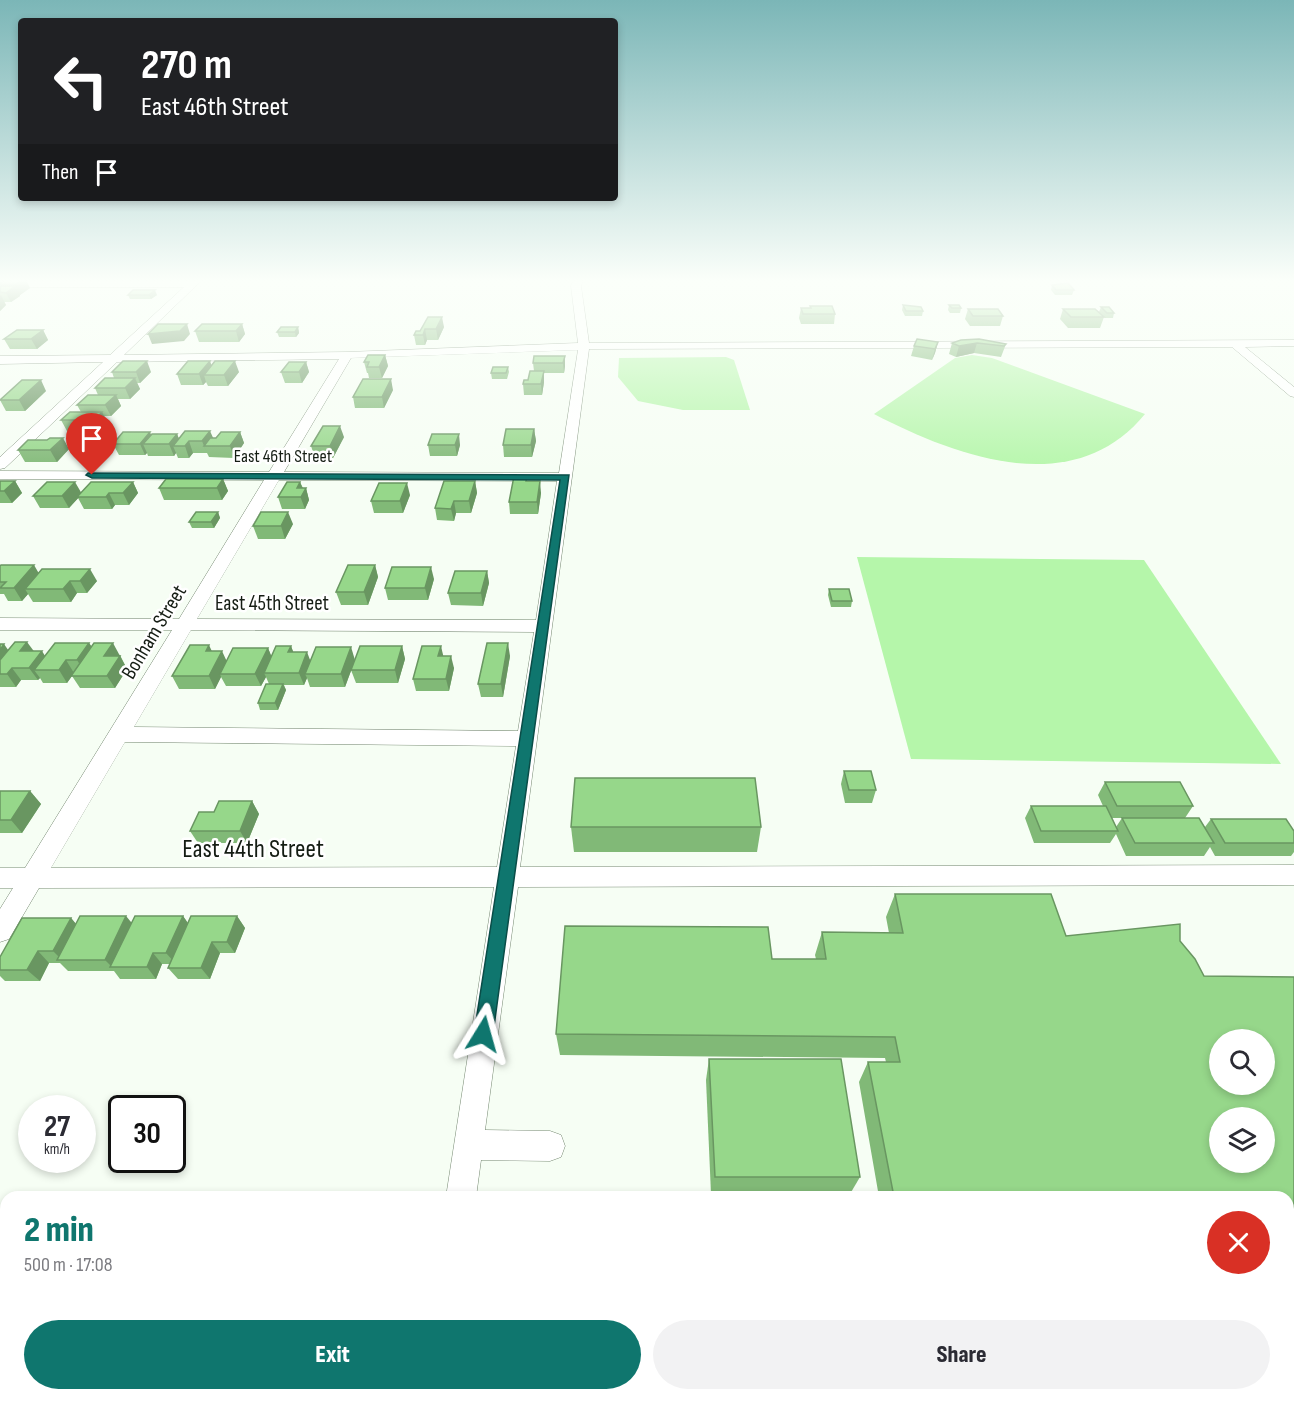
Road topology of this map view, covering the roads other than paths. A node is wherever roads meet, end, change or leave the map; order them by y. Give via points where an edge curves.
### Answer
1 (128, 345) edge
2 (718, 345) edge
3 (1237, 345) edge
4 (584, 346) junction
5 (347, 356) junction
6 (0, 360) edge
7 (113, 360) junction
8 (1294, 393) edge
9 (0, 465) edge
10 (0, 475) edge
11 (275, 476) junction
12 (566, 477) junction
13 (0, 624) edge
14 (185, 625) junction
15 (543, 626) junction
16 (119, 734) junction
17 (526, 739) junction
18 (1294, 875) edge
19 (0, 878) edge
20 (32, 878) junction
21 (505, 878) junction
22 (0, 931) edge
23 (468, 1145) junction
24 (550, 1146) dead end
25 (462, 1191) edge

1 - 7 street
2 - 4 street
3 - 8 street
4 - 5 street
4 - 12 street
5 - 7 street
5 - 11 street, Bonham Street
6 - 7 street
7 - 9 street
10 - 11 street, East 46th Street
11 - 12 street, East 46th Street
11 - 14 street, Bonham Street
12 - 15 street
13 - 14 street, East 45th Street
14 - 15 street, East 45th Street
14 - 16 street, Bonham Street
15 - 17 street
16 - 17 street
16 - 20 street, Bonham Street
17 - 21 street
18 - 21 street, East 44th Street
19 - 20 street, East 44th Street
20 - 21 street, East 44th Street
20 - 22 street, Bonham Street
21 - 23 street
23 - 24 street
23 - 25 street

